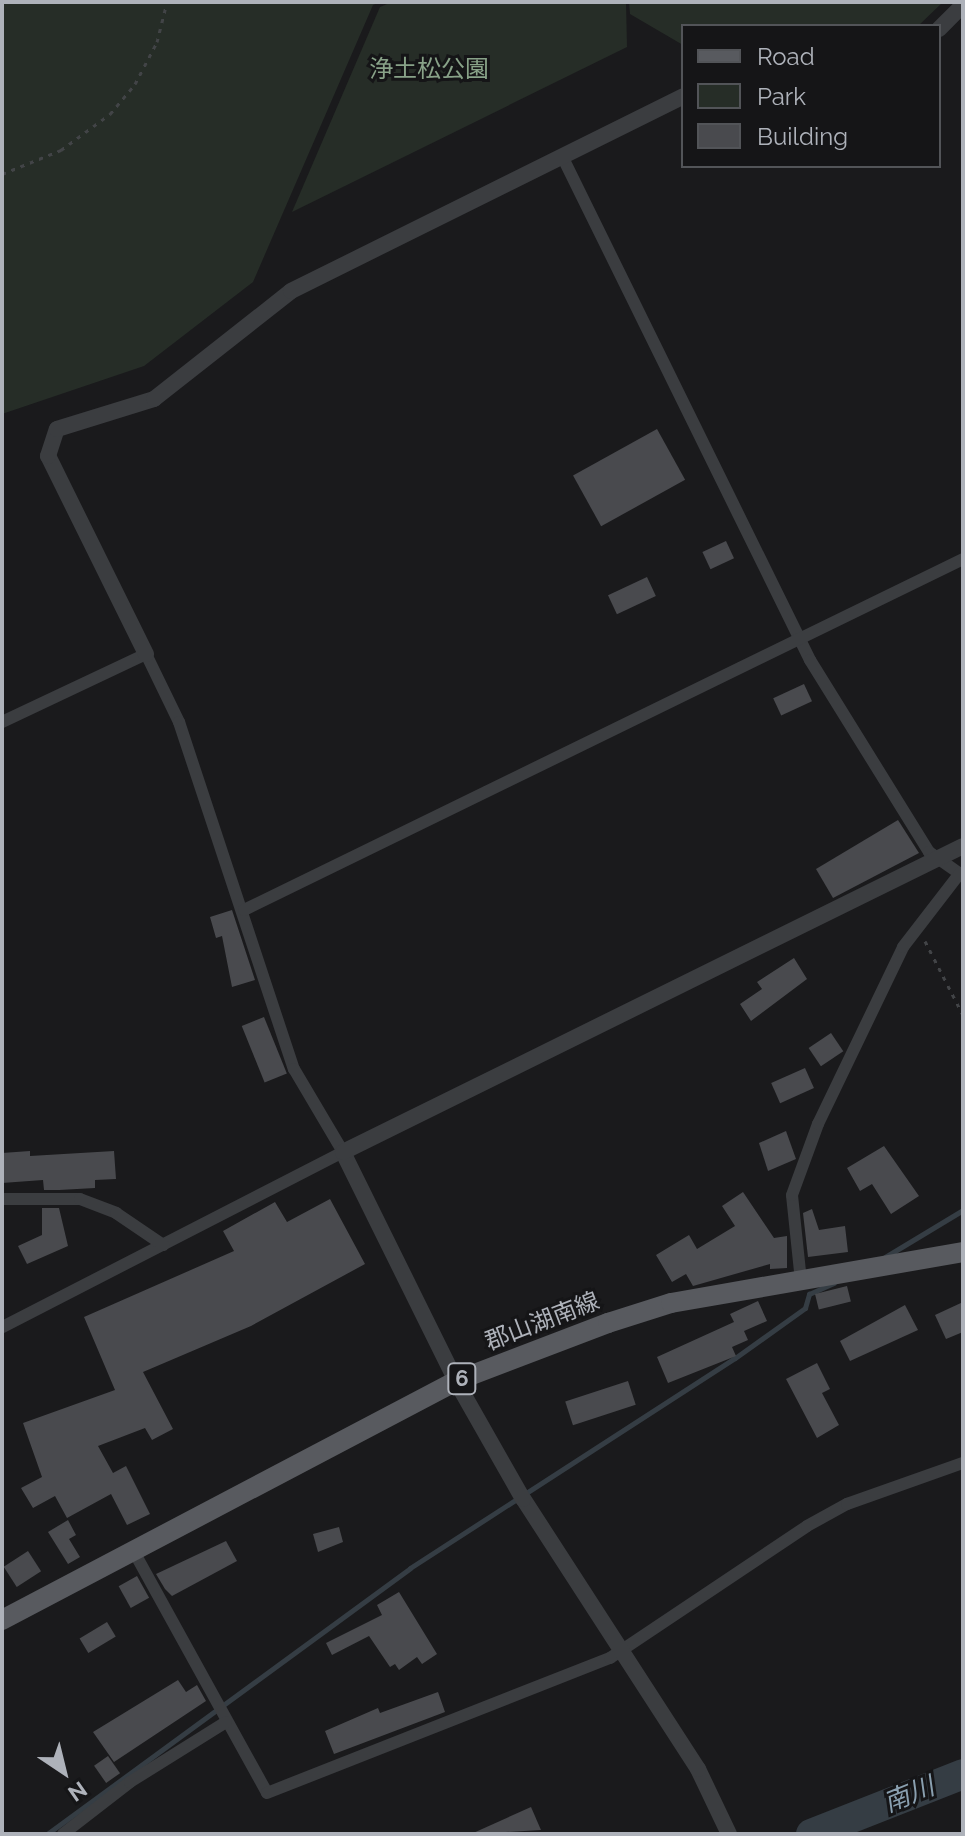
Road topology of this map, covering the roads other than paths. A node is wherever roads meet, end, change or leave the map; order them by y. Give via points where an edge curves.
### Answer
1 (963, 5) edge
2 (941, 27) edge
3 (681, 97) edge
4 (562, 156) junction
5 (963, 559) edge
6 (801, 639) junction
7 (146, 654) junction
8 (2, 722) edge
9 (963, 846) edge
10 (936, 860) junction
11 (961, 874) edge
12 (244, 910) junction
13 (343, 1152) junction
14 (2, 1199) edge
15 (163, 1245) junction
16 (963, 1252) edge
17 (801, 1281) junction
18 (2, 1327) edge
19 (456, 1381) junction
20 (963, 1463) edge
21 (133, 1550) junction
22 (5, 1614) edge
23 (621, 1651) junction
24 (226, 1722) junction
25 (63, 1834) edge
26 (729, 1834) edge

1 - 2 street
3 - 4 street
4 - 6 street
4 - 7 street via 291,291 154,399 57,429 48,456
5 - 6 street
6 - 10 street
6 - 12 street
7 - 8 street
7 - 12 street via 179,722
9 - 10 street
10 - 11 street
10 - 13 street
11 - 17 street via 918,927 881,986 796,1182 791,1210
12 - 13 street via 294,1069
13 - 15 street
13 - 19 street
14 - 15 street via 80,1199 116,1213
15 - 18 street
16 - 17 main road, 郡山湖南線 / 6
17 - 19 main road, 郡山湖南線 / 6 via 671,1303
19 - 21 main road, 郡山湖南線 / 6
19 - 23 street via 523,1499
20 - 23 street via 847,1504
21 - 22 main road, 郡山湖南線 / 6
21 - 24 street
23 - 24 street via 267,1793
23 - 26 street via 698,1769
24 - 25 street via 130,1782

